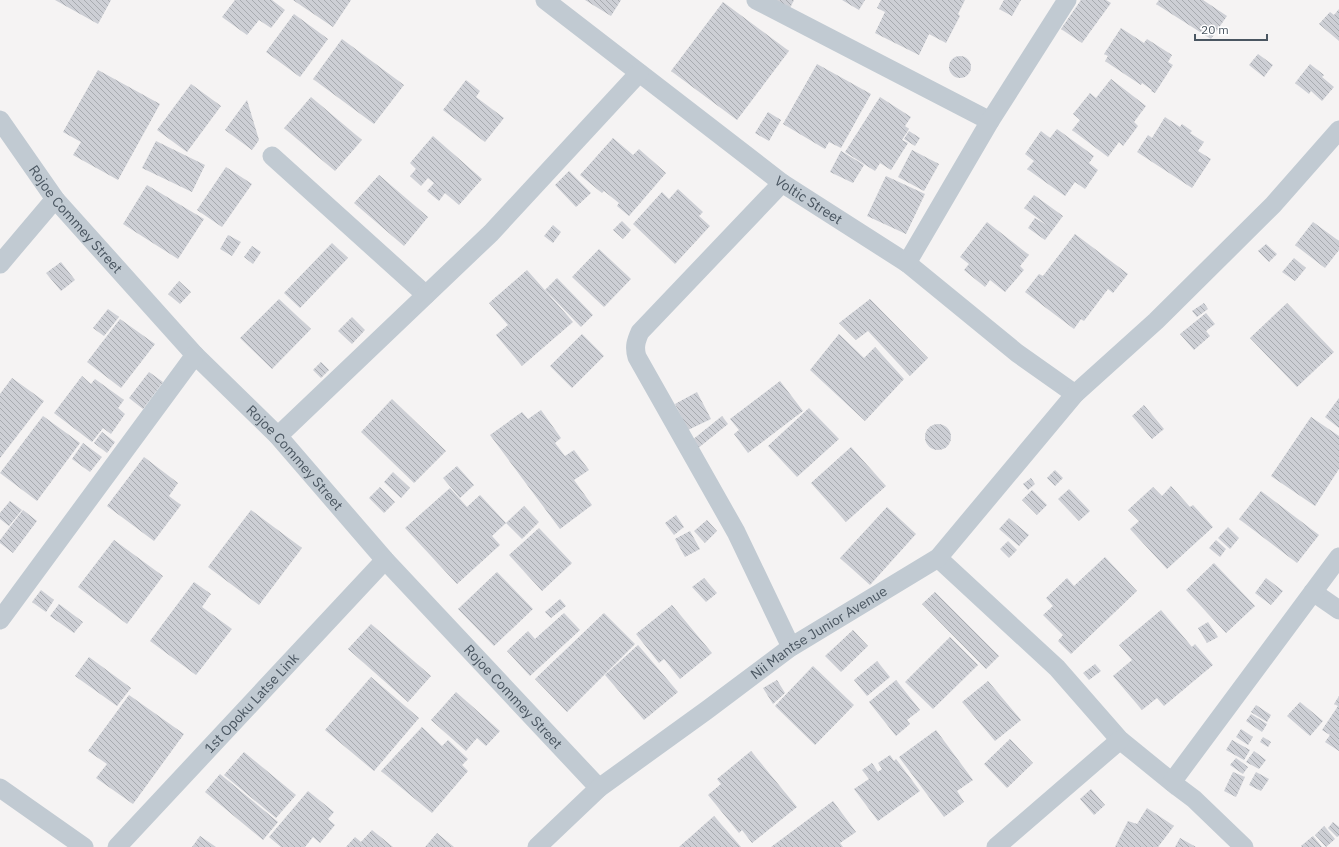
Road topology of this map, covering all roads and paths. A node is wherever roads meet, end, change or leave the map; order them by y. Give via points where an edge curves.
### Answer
1 (545, 0) edge
2 (756, 0) edge
3 (1067, 0) edge
4 (639, 73) junction
5 (0, 120) edge
6 (990, 121) junction
7 (1339, 130) edge
8 (272, 156) dead end
9 (782, 183) junction
10 (55, 199) junction
11 (907, 263) junction
12 (0, 264) edge
13 (426, 295) junction
14 (195, 355) junction
15 (1075, 394) junction
16 (278, 436) junction
17 (1339, 557) edge
18 (938, 558) junction
19 (385, 560) junction
20 (1313, 592) junction
21 (1339, 610) edge
22 (0, 620) edge
23 (791, 647) junction
24 (1120, 740) junction
25 (1172, 782) junction
26 (0, 788) edge
27 (599, 788) junction
28 (84, 847) edge
29 (117, 847) edge
30 (537, 847) edge
31 (996, 847) edge
32 (1244, 847) edge

1 - 4 street, Voltic Street
2 - 6 street
3 - 6 street
4 - 9 street, Voltic Street
4 - 13 street via 491,233
5 - 10 street, Rojoe Commey Street
6 - 11 street
7 - 15 street, Nii Mantse Junior Avenue via 1273,204 1162,316
8 - 13 street
9 - 11 street, Voltic Street
9 - 23 street via 640,332 634,349 736,532
10 - 12 street
10 - 14 street, Rojoe Commey Street
11 - 15 street, Voltic Street via 1018,353
13 - 16 street
14 - 16 street, Rojoe Commey Street
14 - 22 street
15 - 18 street, Nii Mantse Junior Avenue
16 - 19 street, Rojoe Commey Street
17 - 20 street
18 - 23 street, Nii Mantse Junior Avenue
18 - 24 street via 1057,668
19 - 27 street, Rojoe Commey Street
19 - 29 street, 1st Opoku Latse Link
20 - 21 street
20 - 25 street
23 - 27 street, Nii Mantse Junior Avenue
24 - 25 street
24 - 31 street
25 - 32 street via 1194,798
26 - 28 street
27 - 30 street, Nii Mantse Junior Avenue

